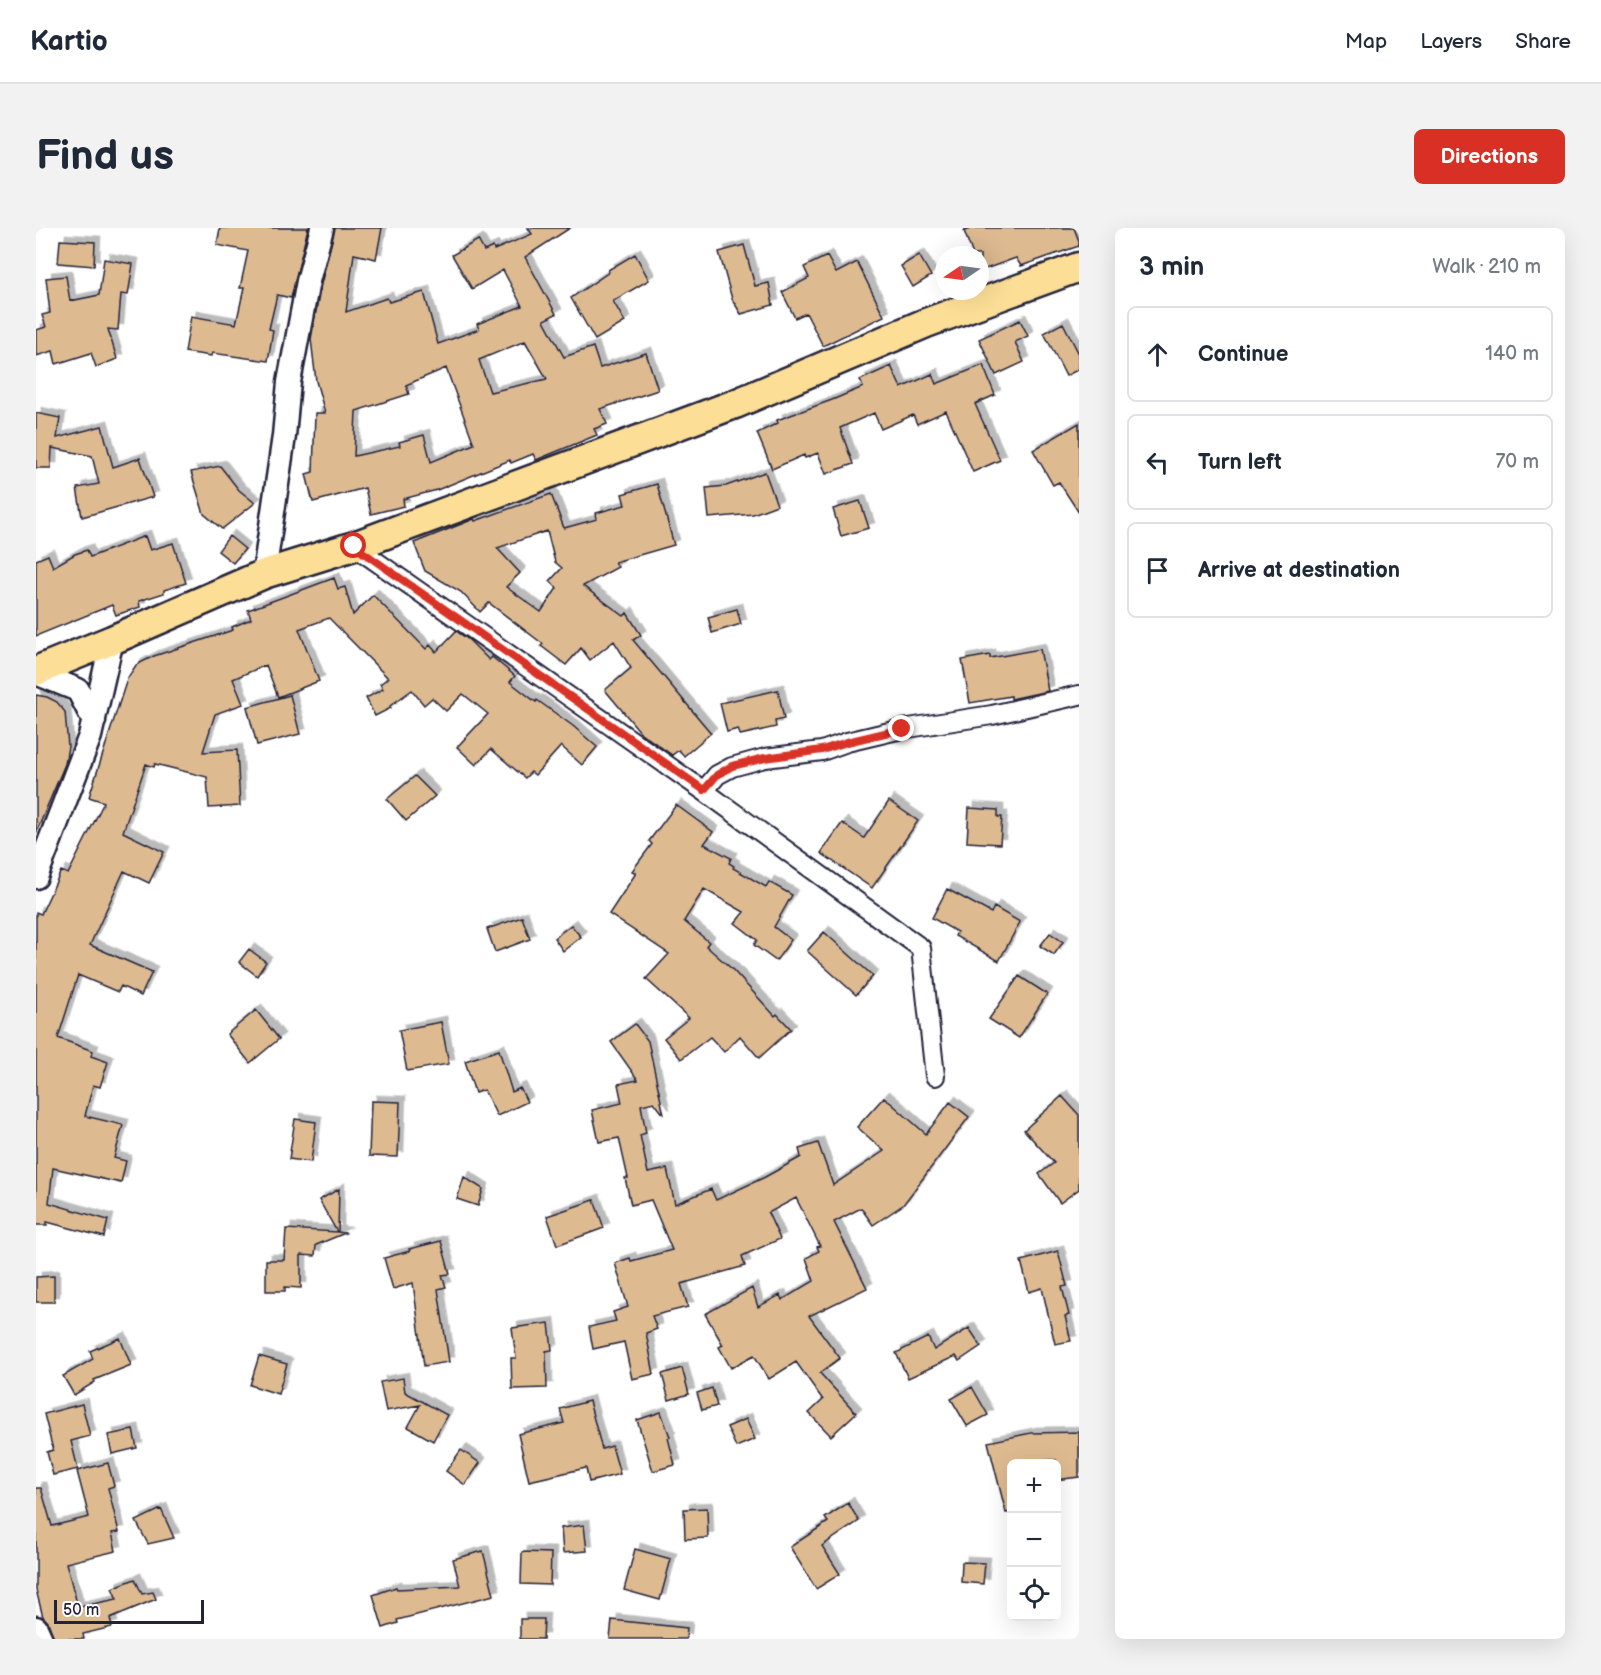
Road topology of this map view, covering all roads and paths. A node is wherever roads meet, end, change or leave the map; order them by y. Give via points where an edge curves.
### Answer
1 (322, 228) edge
2 (1079, 267) edge
3 (354, 546) junction
4 (264, 574) junction
5 (112, 640) junction
6 (36, 672) edge
7 (1079, 695) edge
8 (94, 722) junction
9 (704, 790) junction
10 (36, 877) edge
11 (935, 1076) dead end

1 - 4 street via 289,382
2 - 3 highway via 926,323 735,404
3 - 4 highway
3 - 9 street
4 - 5 highway
5 - 6 highway
5 - 8 street
6 - 8 street via 78,690
7 - 9 street via 732,766
8 - 10 street
9 - 11 street via 921,948

